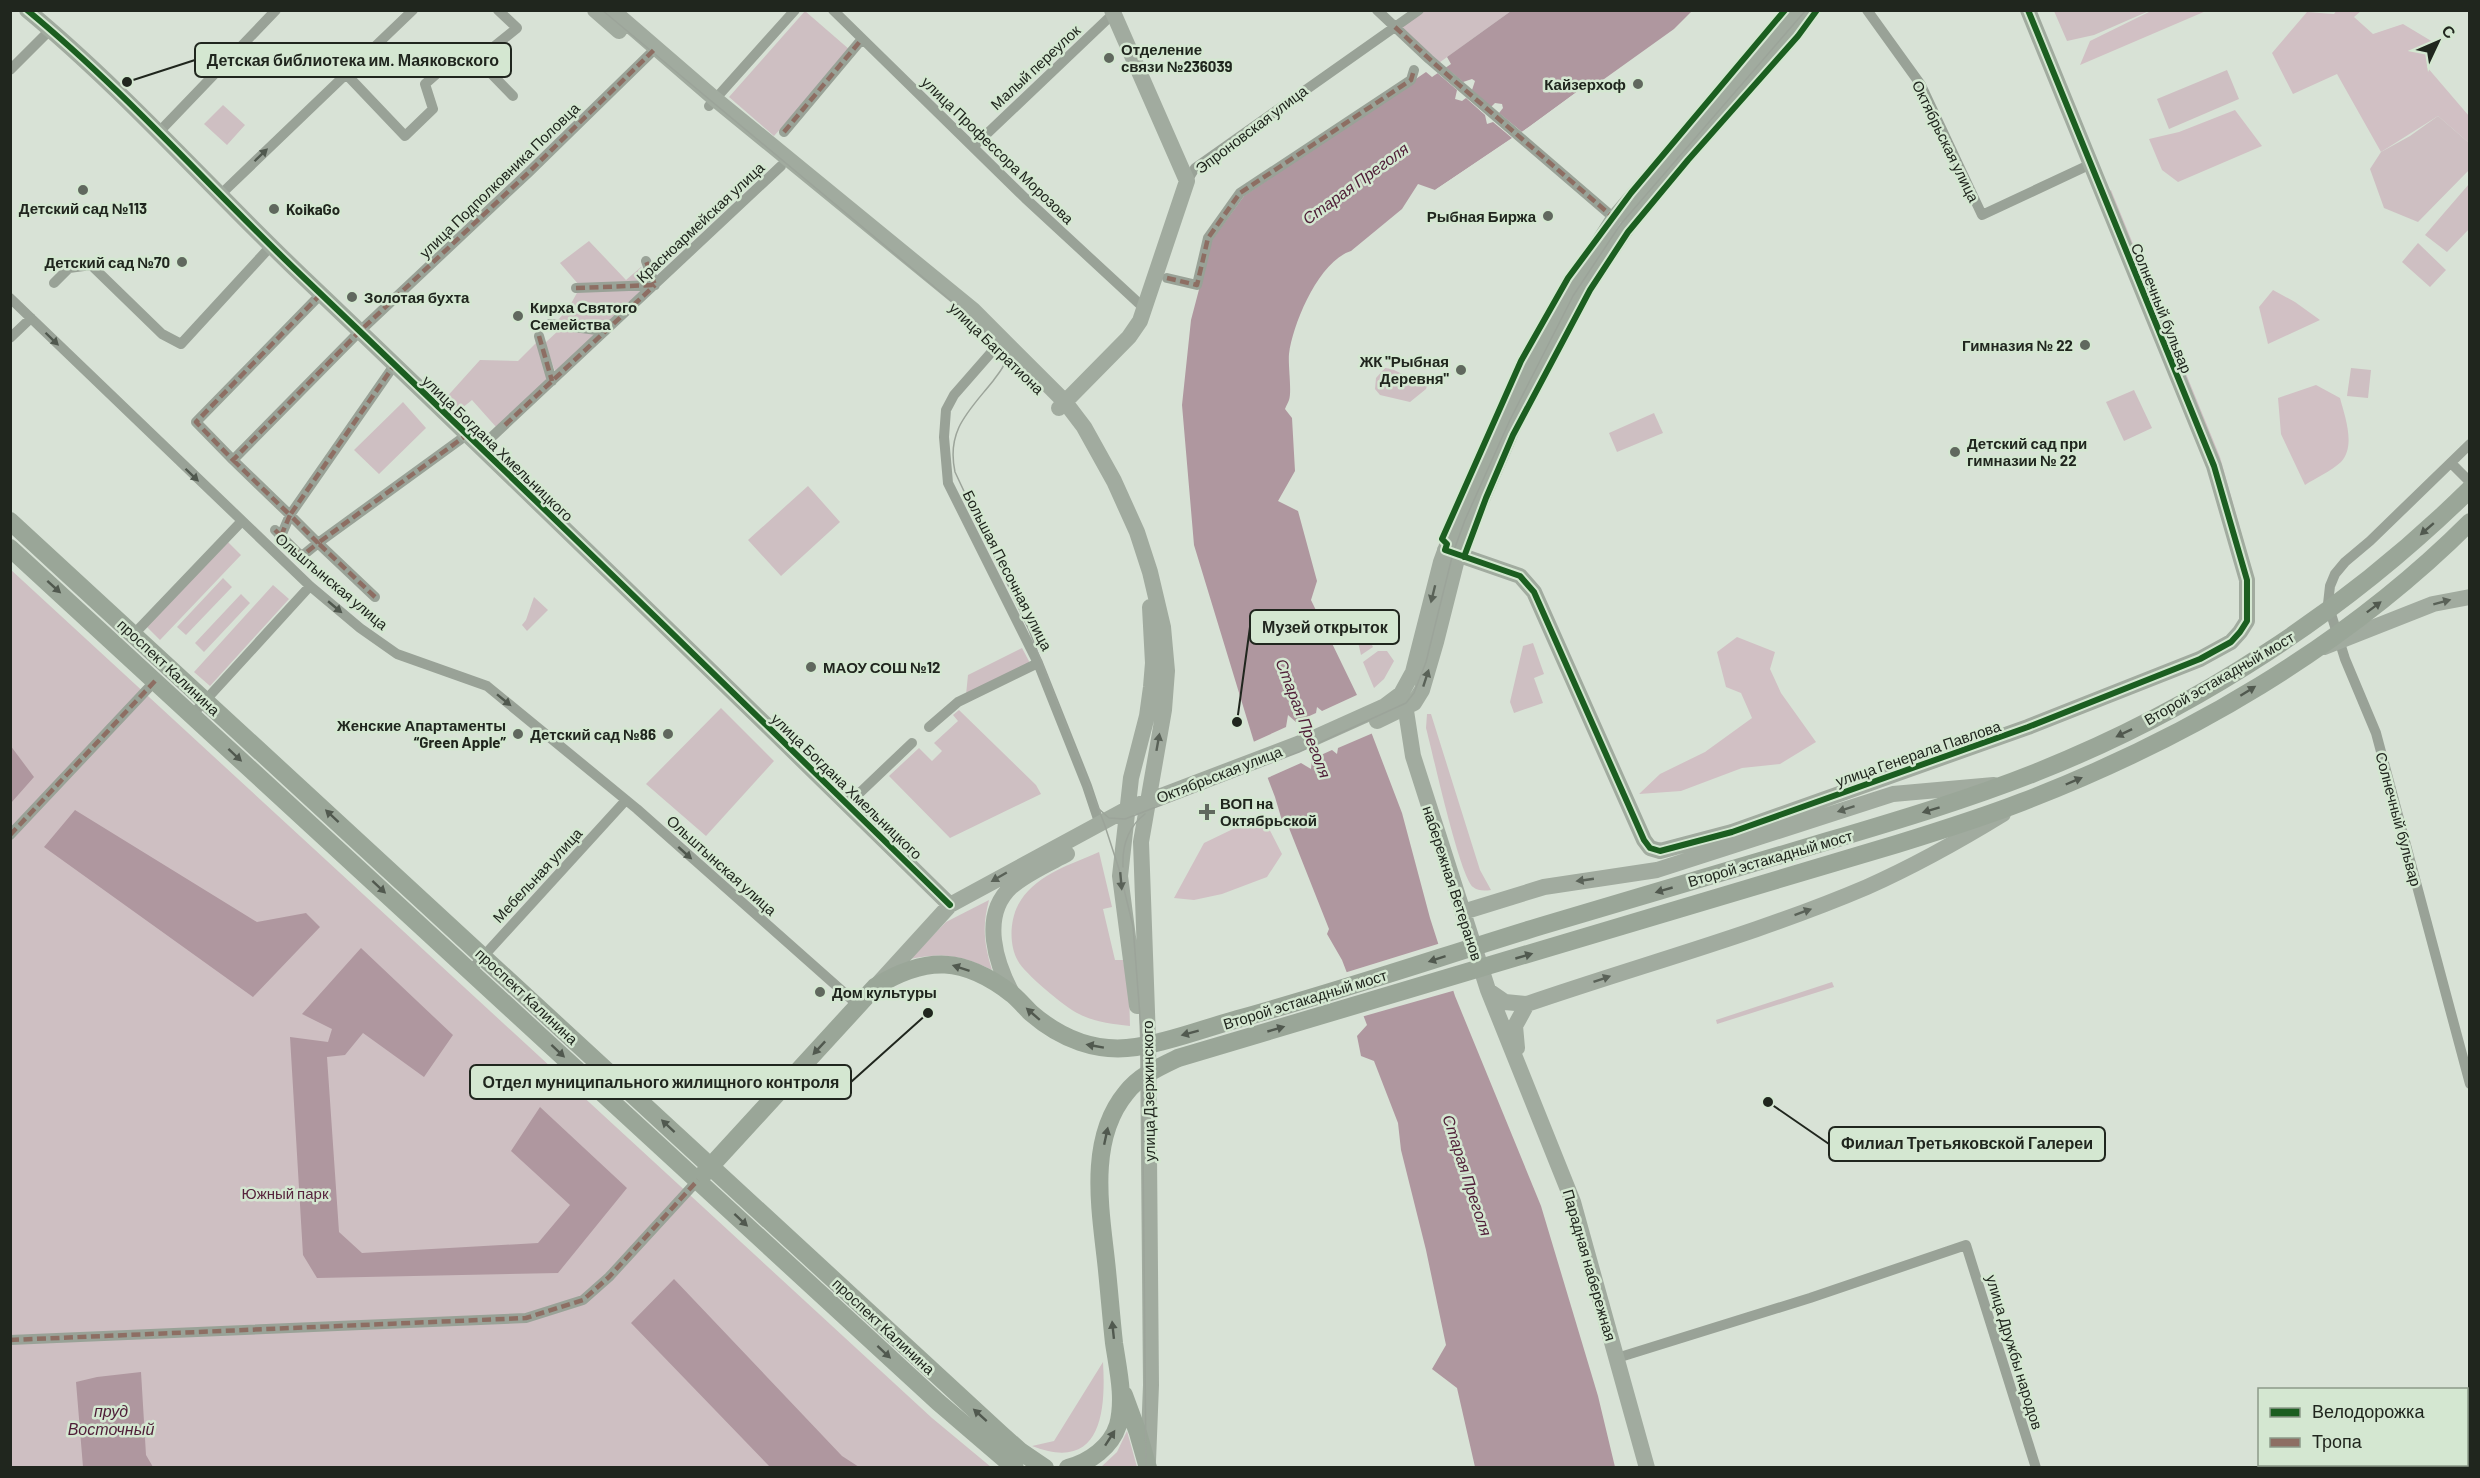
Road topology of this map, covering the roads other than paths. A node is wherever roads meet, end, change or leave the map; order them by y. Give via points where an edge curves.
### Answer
1 (27, 10) edge
2 (276, 10) edge
3 (413, 10) edge
4 (498, 10) edge
5 (595, 10) edge
6 (612, 10) edge
7 (795, 10) edge
8 (833, 10) edge
9 (1377, 10) edge
10 (1419, 10) edge
11 (1792, 10) edge
12 (1812, 10) edge
13 (1867, 10) edge
14 (2028, 10) edge
15 (1114, 12) edge
16 (1395, 27) junction
17 (50, 30) junction
18 (862, 39) junction
19 (652, 52) junction
20 (478, 60) junction
21 (10, 70) edge
22 (1414, 70) dead end
23 (346, 74) junction
24 (513, 96) dead end
25 (712, 102) junction
26 (784, 132) dead end
27 (158, 133) junction
28 (974, 146) junction
29 (2091, 164) junction
30 (781, 166) junction
31 (1187, 181) junction
32 (219, 196) junction
33 (1614, 218) junction
34 (271, 246) junction
35 (646, 261) dead end
36 (1167, 278) dead end
37 (54, 283) dead end
38 (655, 285) junction
39 (576, 288) dead end
40 (321, 294) junction
41 (10, 298) edge
42 (1145, 309) junction
43 (31, 318) junction
44 (550, 324) dead end
45 (360, 331) junction
46 (605, 331) junction
47 (539, 336) dead end
48 (10, 338) edge
49 (1000, 341) junction
50 (395, 364) junction
51 (552, 381) junction
52 (1062, 405) junction
53 (468, 434) junction
54 (2469, 444) edge
55 (481, 447) junction
56 (233, 460) junction
57 (2451, 463) junction
58 (2469, 482) edge
59 (2469, 489) edge
60 (290, 514) junction
61 (10, 521) edge
62 (241, 522) junction
63 (2469, 522) edge
64 (318, 543) junction
65 (10, 548) edge
66 (1452, 552) junction
67 (310, 586) junction
68 (375, 597) dead end
69 (2469, 597) edge
70 (2247, 621) joint
71 (134, 634) junction
72 (2309, 652) junction
73 (1038, 663) junction
74 (156, 680) junction
75 (206, 700) junction
76 (1404, 701) junction
77 (192, 715) junction
78 (928, 727) dead end
79 (912, 743) dead end
80 (2007, 784) junction
81 (626, 800) junction
82 (2020, 803) junction
83 (848, 804) junction
84 (1148, 807) junction
85 (1124, 820) junction
86 (1100, 825) junction
87 (13, 832) edge
88 (950, 905) junction
89 (1463, 912) junction
90 (483, 955) junction
91 (470, 970) junction
92 (875, 987) junction
93 (1488, 990) junction
94 (1013, 995) junction
95 (1527, 1004) junction
96 (858, 1005) junction
97 (1519, 1067) junction
98 (2469, 1084) edge
99 (711, 1166) junction
100 (698, 1180) junction
101 (10, 1340) edge
102 (1617, 1358) junction
103 (1151, 1367) junction
104 (1121, 1388) junction
105 (1016, 1467) edge
106 (1046, 1467) edge
107 (1068, 1467) edge
108 (1148, 1467) edge
109 (1647, 1467) edge
110 (2036, 1467) edge

1 - 17 main road, улица Богдана Хмельницкого
2 - 27 street
3 - 23 street
4 - 20 street via 517,28
5 - 19 main road, улица Багратиона
6 - 19 main road, улица Багратиона
7 - 25 street
8 - 18 street, улица Профессора Морозова
9 - 16 street
10 - 16 street, Эпроновская улица
11 - 33 main road, Октябрьская улица
12 - 66 main road, Октябрьская улица via 1635,216 1586,288
13 - 29 street, Октябрьская улица via 1921,85 1982,215
14 - 29 main road, Солнечный бульвар
15 - 28 street, Малый переулок
15 - 31 main road
16 - 31 street, Эпроновская улица via 1195,168
16 - 33 street
17 - 21 street
17 - 27 main road, улица Богдана Хмельницкого
18 - 26 street
18 - 28 street, улица Профессора Морозова
19 - 25 main road, улица Багратиона
19 - 45 street, улица Подполковника Половца
20 - 23 street via 465,70 448,63 425,84 433,108 405,136
20 - 24 street
22 - 36 street via 1411,80 1240,193 1208,238 1197,285
32 -> 23 street
25 - 30 main road, улица Багратиона
25 - 49 main road, улица Багратиона via 973,310
27 - 32 main road, улица Богдана Хмельницкого
28 - 42 street, улица Профессора Морозова
29 - 70 main road, Солнечный бульвар via 2214,466 2247,580
30 - 38 street, Красноармейская улица
30 - 49 main road, улица Багратиона
31 - 42 main road, Эпроновская улица
32 - 34 main road, улица Богдана Хмельницкого
33 - 66 main road, Октябрьская улица via 1574,281 1521,381 1467,497
34 - 37 street via 181,344 162,334 91,265 69,268
34 - 40 main road, улица Богдана Хмельницкого
35 - 38 street
38 - 39 street
38 - 46 street, Красноармейская улица
40 - 45 main road, улица Богдана Хмельницкого
40 - 56 street via 196,422
41 - 43 street, Ольштынская улица
42 - 52 main road, Эпроновская улица via 1129,337
43 - 48 street
43 -> 62 street, Ольштынская улица
44 - 46 street
45 - 50 main road, улица Богдана Хмельницкого
45 - 56 street, улица Подполковника Половца
46 - 51 street, Красноармейская улица
47 - 51 street
49 - 52 main road, улица Багратиона
49 - 73 street, Большая Песочная улица via 946,410 945,469 948,483
50 - 53 main road, улица Богдана Хмельницкого
50 - 60 street
51 - 55 street, Красноармейская улица
84 -> 52 main road, улица Багратиона via 1164,710 1167,670 1163,627 1150,572 1122,497 1084,427
52 - 85 main road, улица Багратиона via 1128,535 1150,607 1151,687
53 - 55 main road, улица Богдана Хмельницкого
53 - 64 street
54 - 57 street
55 - 83 main road, улица Богдана Хмельницкого
56 - 60 street
57 - 58 street
57 - 98 street, Солнечный бульвар via 2345,562 2330,586 2328,604 2376,733
59 -> 80 main road, Второй эстакадный мост via 2394,557 2285,641 2152,718
60 - 64 street
60 - 64 street via 278,533 305,560
61 - 71 main road, проспект Калинина
62 - 67 street, Ольштынская улица
62 - 71 street
72 -> 63 main road, Второй эстакадный мост via 2397,590
64 - 68 street
65 -> 74 main road, проспект Калинина
66 - 70 main road, улица Генерала Павлова via 1520,576 1534,592 1644,840 1650,848 1660,851 1732,832 2028,728 2200,659 2231,642
66 - 76 main road, Октябрьская улица
67 - 75 street
67 -> 81 street, Ольштынская улица via 397,654 487,686
72 -> 69 main road via 2433,604
71 - 75 main road, проспект Калинина
82 -> 72 main road, Второй эстакадный мост via 2167,738
73 - 78 street via 958,702
73 - 86 street, Большая Песочная улица
74 - 77 main road, проспект Калинина
74 - 87 street
75 - 77 street
90 -> 75 main road, проспект Калинина
76 - 84 main road, Октябрьская улица via 1264,763
76 - 89 main road, набережная Ветеранов via 1413,756
77 -> 91 main road, проспект Калинина
79 - 83 street
80 -> 89 main road via 1893,794 1657,870 1544,887
80 -> 94 main road, Второй эстакадный мост via 1289,1005 1138,1047 1095,1047 1075,1041 1055,1031
81 - 90 street, Мебельная улица
81 -> 96 street, Ольштынская улица
95 -> 82 main road via 1748,932 1870,885 1964,838
104 -> 82 main road, Второй эстакадный мост via 1099,1196 1112,1114 1142,1076 1178,1058 1897,844
83 - 88 main road, улица Богдана Хмельницкого
84 - 85 main road, Октябрьская улица
84 - 103 main road, улица Дзержинского via 1141,842 1148,1040
85 - 86 main road, Октябрьская улица
85 - 94 main road, Второй эстакадный мост via 1031,872 1010,889 999,905 993,945
85 -> 103 main road, улица Дзержинского via 1120,876 1139,1029 1143,1361
86 -> 88 main road, Октябрьская улица
88 - 92 main road, Октябрьская улица
89 - 93 main road, набережная Ветеранов
90 - 91 street, Мебельная улица
99 -> 90 main road, проспект Калинина
91 -> 100 main road, проспект Калинина
94 -> 92 main road, Второй эстакадный мост via 983,976 943,963 909,969
92 - 96 main road, Октябрьская улица
93 - 95 main road via 1505,1002
93 - 97 main road, набережная Ветеранов
95 - 97 main road via 1515,1026
96 -> 99 main road, Октябрьская улица
97 - 102 main road, Парадная набережная via 1574,1202
99 - 100 main road, Октябрьская улица
106 -> 99 main road, проспект Калинина via 1014,1446
100 - 101 street via 583,1300 526,1318
100 -> 105 main road, проспект Калинина via 938,1402
102 - 109 main road, Парадная набережная
102 - 110 street, улица Дружбы народов via 1966,1245
103 - 108 main road, улица Дзержинского
107 -> 104 main road via 1096,1455 1109,1441 1117,1426
104 - 108 main road

